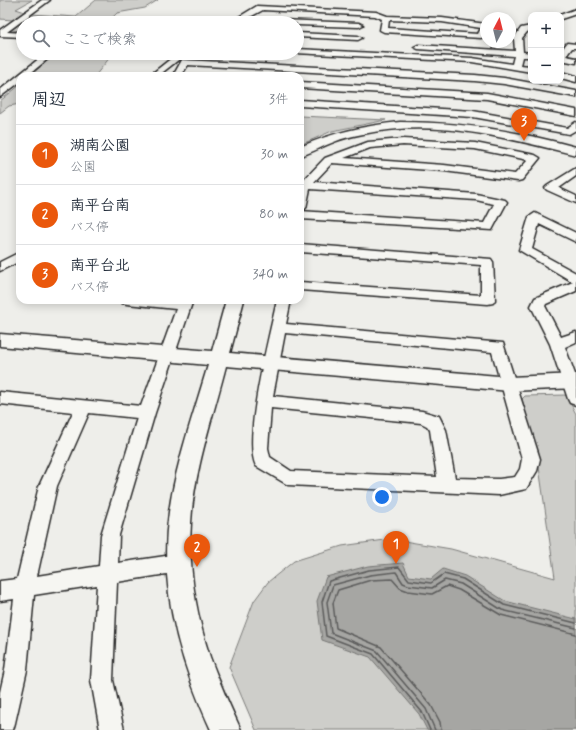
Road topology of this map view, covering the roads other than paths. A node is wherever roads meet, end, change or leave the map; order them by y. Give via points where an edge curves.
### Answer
1 (47, 0) edge
2 (280, 2) dead end
3 (260, 8) junction
4 (576, 11) edge
5 (361, 13) junction
6 (22, 16) edge
7 (246, 16) edge
8 (564, 16) edge
9 (386, 18) junction
10 (16, 21) edge
11 (304, 23) edge
12 (359, 25) junction
13 (480, 25) edge
14 (528, 29) edge
15 (0, 34) edge
16 (16, 35) edge
17 (304, 36) edge
18 (480, 36) edge
19 (480, 39) edge
20 (359, 42) junction
21 (407, 46) dead end
22 (576, 46) edge
23 (476, 50) junction
24 (304, 51) edge
25 (564, 53) edge
26 (355, 54) junction
27 (528, 55) edge
28 (518, 56) junction
29 (424, 57) junction
30 (564, 58) edge
31 (42, 60) edge
32 (174, 60) edge
33 (301, 60) edge
34 (576, 61) edge
35 (516, 66) junction
36 (528, 68) edge
37 (27, 72) edge
38 (158, 72) edge
39 (179, 72) edge
40 (300, 72) edge
41 (304, 72) edge
42 (426, 75) junction
43 (564, 76) edge
44 (576, 79) edge
45 (16, 81) edge
46 (304, 85) edge
47 (427, 92) junction
48 (0, 94) edge
49 (576, 94) edge
50 (304, 103) edge
51 (428, 111) junction
52 (576, 113) edge
53 (576, 125) edge
54 (429, 126) junction
55 (429, 143) junction
56 (304, 150) edge
57 (576, 151) edge
58 (329, 160) junction
59 (576, 171) edge
60 (305, 185) junction
61 (304, 190) edge
62 (576, 200) edge
63 (304, 215) edge
64 (576, 238) edge
65 (304, 248) edge
66 (16, 258) edge
67 (0, 267) edge
68 (576, 279) edge
69 (304, 286) edge
70 (576, 286) edge
71 (185, 304) edge
72 (234, 304) edge
73 (283, 304) edge
74 (279, 328) junction
75 (576, 337) edge
76 (0, 340) edge
77 (557, 344) junction
78 (167, 355) junction
79 (218, 360) junction
80 (273, 364) junction
81 (510, 384) junction
82 (574, 387) edge
83 (0, 398) edge
84 (264, 401) junction
85 (84, 406) junction
86 (147, 413) junction
87 (447, 484) junction
88 (179, 563) junction
89 (108, 574) junction
90 (25, 587) junction
91 (0, 591) edge
92 (0, 729) edge
93 (112, 730) edge
94 (226, 730) edge

1 - 6 street
2 - 3 street
3 - 5 street
3 - 7 street
4 - 8 street
5 - 9 street
5 - 12 street
9 - 13 street via 442,20
9 - 18 street via 384,34
10 - 15 street
11 - 12 street
12 - 20 street
14 - 28 street via 518,38
15 - 16 street
17 - 20 street
19 - 23 street
20 - 26 street
21 - 23 street
22 - 25 street via 570,45
23 - 28 street
24 - 26 street
26 - 29 street
27 - 28 street
28 - 35 street
29 - 35 street
29 - 42 street
30 - 34 street
31 - 37 street
32 - 38 street
33 - 40 street
35 - 36 street
39 - 40 street via 185,62
41 - 42 street
42 - 47 street
42 - 49 street via 504,81
43 - 44 street
45 - 48 street
46 - 47 street
47 - 51 street
47 - 52 street via 487,96
50 - 51 street
51 - 53 street via 480,115 569,131
51 - 54 street
54 - 55 street
54 - 56 street via 395,126 354,131
54 - 57 street via 509,134
55 - 58 street via 368,145
55 - 58 street via 475,146 535,158 518,178 444,168
58 - 60 street
59 - 62 street via 551,188
60 - 61 street
60 - 63 street via 476,197 501,202 488,227
64 - 68 street via 535,217 525,250
65 - 69 street via 487,262 488,300
66 - 67 street
70 - 77 street via 540,301 538,306
71 - 78 street
72 - 79 street
73 - 74 street
74 - 80 street
74 - 81 street via 498,347
75 - 77 street
76 - 78 street
77 - 82 street
78 - 79 street
78 - 86 street
79 - 80 street
79 - 88 street via 184,488 179,524
80 - 81 street
80 - 84 street
81 - 82 street
81 - 87 street via 531,459 528,471 520,484 499,487
83 - 85 street
84 - 87 street via 422,417 433,421 438,430
84 - 87 street via 260,448 262,461 288,478
85 - 86 street
85 - 90 street via 48,486
86 - 89 street via 110,535
88 - 89 street
88 - 94 street via 196,660
89 - 90 street
89 - 93 street via 102,680
90 - 91 street
90 - 92 street via 16,670 4,723

